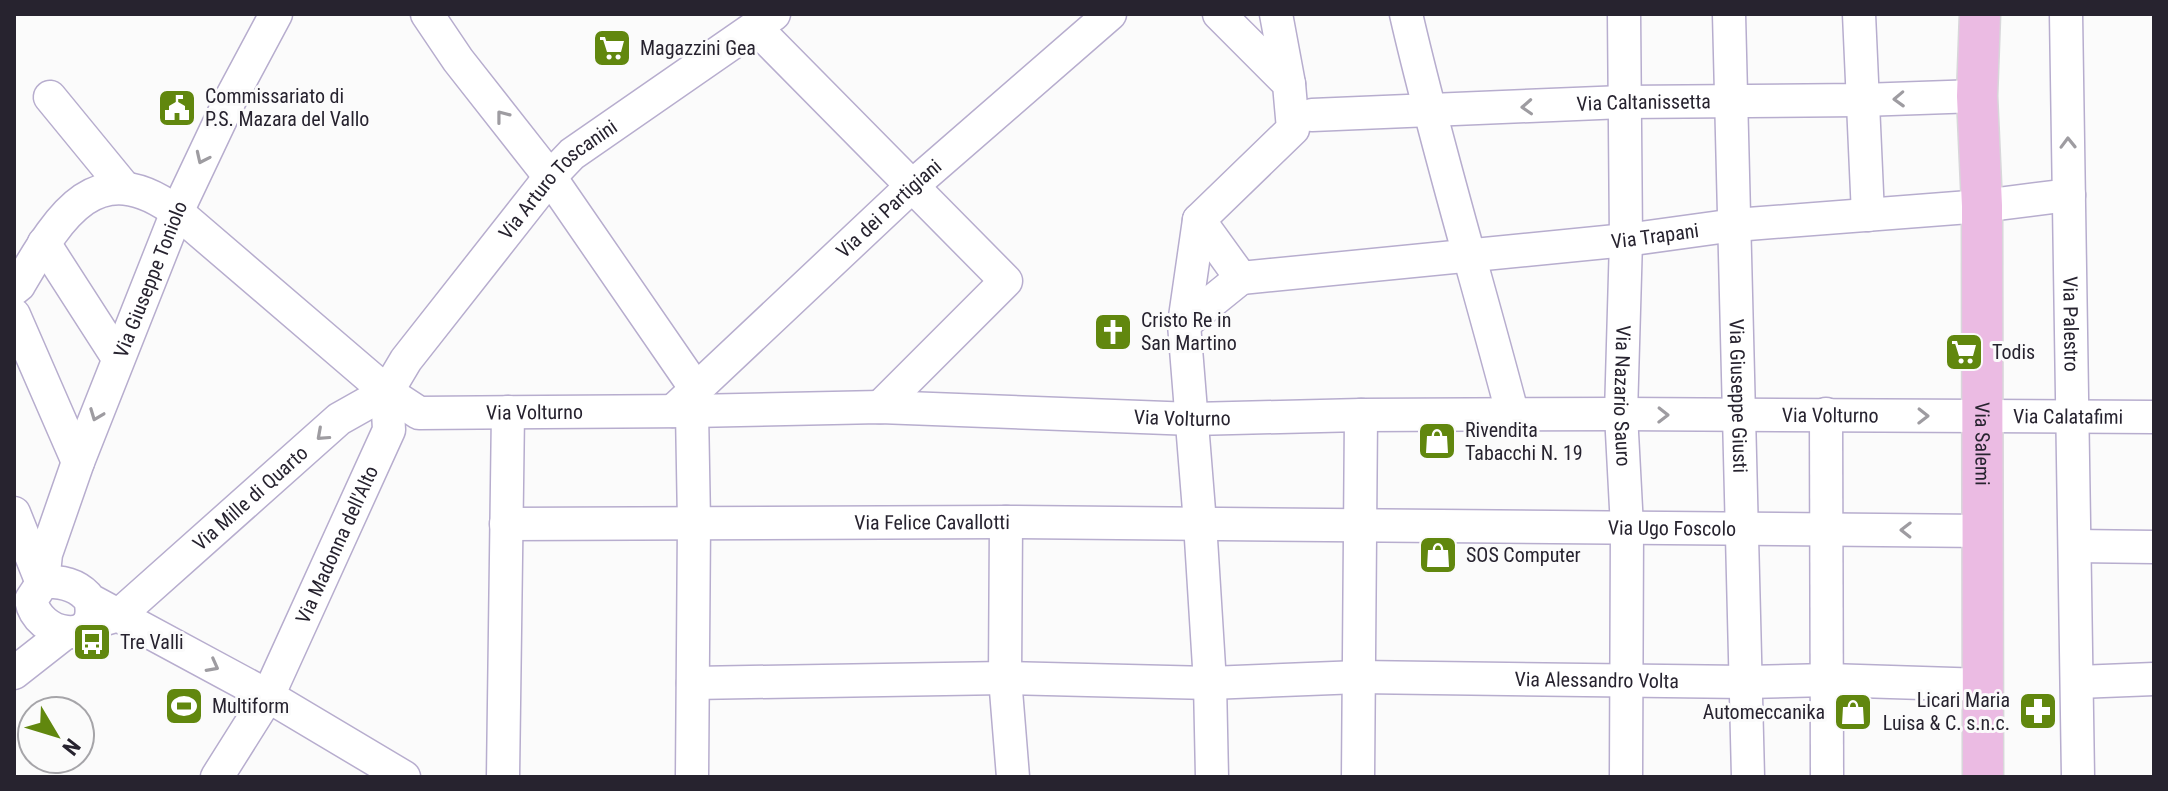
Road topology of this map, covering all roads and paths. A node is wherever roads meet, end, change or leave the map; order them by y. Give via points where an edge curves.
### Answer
1 (276, 14) edge
2 (427, 14) edge
3 (1110, 14) edge
4 (1219, 14) edge
5 (1276, 14) edge
6 (1406, 14) edge
7 (1624, 14) edge
8 (1729, 14) edge
9 (1859, 14) edge
10 (1980, 14) edge
11 (2066, 14) edge
12 (765, 21) edge
13 (1977, 96) junction
14 (50, 97) dead end
15 (1862, 100) junction
16 (1731, 101) junction
17 (1623, 102) junction
18 (1296, 105) junction
19 (1429, 112) junction
20 (550, 177) junction
21 (123, 186) junction
22 (911, 187) junction
23 (2069, 195) junction
24 (1982, 206) junction
25 (177, 212) junction
26 (1868, 215) junction
27 (1199, 220) junction
28 (1735, 225) junction
29 (1626, 240) junction
30 (44, 243) junction
31 (1471, 257) junction
32 (1241, 278) junction
33 (14, 289) edge
34 (14, 315) edge
35 (1184, 324) junction
36 (118, 358) junction
37 (387, 392) junction
38 (687, 404) junction
39 (880, 407) junction
40 (508, 412) junction
41 (1621, 414) junction
42 (1826, 414) junction
43 (1361, 415) junction
44 (1513, 416) junction
45 (1738, 416) junction
46 (1984, 417) junction
47 (2074, 417) junction
48 (2154, 417) edge
49 (1193, 419) junction
50 (78, 462) junction
51 (14, 513) edge
52 (694, 522) junction
53 (1006, 522) junction
54 (1200, 523) junction
55 (1359, 523) junction
56 (506, 524) junction
57 (1627, 527) junction
58 (1742, 529) junction
59 (1826, 529) junction
60 (1984, 531) junction
61 (2075, 546) junction
62 (2154, 547) edge
63 (34, 586) edge
64 (119, 615) junction
65 (81, 619) junction
66 (16, 671) edge
67 (1359, 677) junction
68 (1005, 678) junction
69 (2154, 679) edge
70 (1627, 680) junction
71 (1828, 680) junction
72 (1746, 682) junction
73 (2078, 682) junction
74 (693, 683) junction
75 (1210, 683) junction
76 (1985, 685) junction
77 (268, 696) junction
78 (217, 777) edge
79 (404, 777) edge
80 (503, 777) edge
81 (692, 777) edge
82 (1013, 777) edge
83 (1212, 777) edge
84 (1358, 777) edge
85 (1626, 777) edge
86 (1748, 777) edge
87 (1827, 777) edge
88 (1983, 777) edge
89 (2078, 777) edge

1 -> 25 street, Via Giuseppe Toniolo
20 -> 2 street
3 - 22 street, Via dei Partigiani
4 - 18 street
5 - 18 street
6 - 19 street
7 - 17 street, Via Nazario Sauro
8 - 16 street, Via Giuseppe Giusti
9 - 15 street
10 - 13 main road, Via Salemi
23 -> 11 street, Via Palestro
12 - 20 street, Via Arturo Toscanini via 572,154
12 - 22 street
13 -> 15 street, Via Caltanissetta
13 - 24 main road, Via Salemi
14 - 21 street
15 - 16 street, Via Caltanissetta
15 - 26 street
16 - 17 street, Via Caltanissetta
16 - 28 street, Via Giuseppe Giusti
17 -> 19 street, Via Caltanissetta
17 - 29 street, Via Nazario Sauro
18 - 19 street, Via Caltanissetta
18 - 27 street
19 - 31 street
20 - 37 street, Via Arturo Toscanini via 406,360
20 - 38 street
21 - 25 street, Via Volturno via 155,196
21 - 30 street via 96,193 68,211
22 - 38 street, Via dei Partigiani
22 - 39 street via 1006,281
23 - 24 street, Via Trapani
23 - 47 street, Via Palestro
24 - 26 street, Via Trapani
24 - 46 main road, Via Salemi
25 - 36 street, Via Giuseppe Toniolo
25 - 37 street, Via Volturno
26 - 28 street, Via Trapani
27 - 32 street
27 - 35 street
28 - 29 street, Via Trapani
28 - 45 street, Via Giuseppe Giusti
29 - 31 street, Via Trapani
29 - 41 street, Via Nazario Sauro
30 - 33 street
30 - 36 street
31 - 32 street, Via Trapani
31 - 44 street
32 - 35 street
34 - 50 street
35 - 49 street
36 -> 50 street, Via Giuseppe Toniolo
37 - 40 street, Via Volturno via 419,413
37 -> 64 street, Via Mille di Quarto via 339,419
37 - 77 street, Via Madonna dell'Alto via 389,430
38 - 39 street, Via Volturno
38 - 40 street, Via Volturno
38 - 52 street
39 - 49 street, Via Volturno
40 - 56 street
41 - 44 street, Via Volturno
41 -> 45 street, Via Volturno
41 - 57 street, Via Nazario Sauro
42 - 45 street, Via Volturno
42 -> 46 street, Via Volturno
42 - 59 street
43 - 44 street, Via Volturno
43 - 49 street, Via Volturno
43 - 55 street
45 - 58 street, Via Giuseppe Giusti
46 - 47 street, Via Calatafimi
46 - 60 main road, Via Salemi
47 - 48 street, Via Calatafimi
47 - 61 street, Via Palestro
49 - 54 street
50 - 63 street, Via Giuseppe Toniolo
51 - 63 street
52 - 53 street, Via Felice Cavallotti
52 - 56 street, Via Felice Cavallotti
52 - 74 street
53 - 54 street, Via Felice Cavallotti
53 - 68 street
54 - 55 street, Via Felice Cavallotti
54 - 75 street
55 - 57 street, Via Ugo Foscolo
55 - 67 street
56 - 80 street
57 - 58 street, Via Ugo Foscolo
57 - 70 street, Via Nazario Sauro
58 - 59 street, Via Ugo Foscolo
58 - 72 street, Via Giuseppe Giusti
60 -> 59 street, Via Ugo Foscolo
59 - 71 street
60 - 76 main road, Via Salemi
61 - 62 street
61 - 73 street, Via Palestro
63 - 65 street via 40,620
63 - 65 street via 59,581 85,593
63 - 66 street, Via Giuseppe Toniolo
64 - 65 street
64 -> 77 street
65 - 66 street
67 - 70 street, Via Alessandro Volta
67 - 75 street, Via Alessandro Volta
67 - 84 street
68 - 74 street, Via Alessandro Volta
68 - 75 street, Via Alessandro Volta
68 - 82 street
69 - 73 street
70 - 72 street, Via Alessandro Volta
70 - 85 street, Via Nazario Sauro
71 - 72 street, Via Alessandro Volta
71 - 76 street, Via Alessandro Volta
71 - 87 street
72 - 86 street, Via Giuseppe Giusti
73 - 89 street, Via Palestro
74 - 81 street
75 - 83 street
76 - 88 main road, Via Salemi
77 - 78 street, Via Madonna dell'Alto
77 - 79 street

